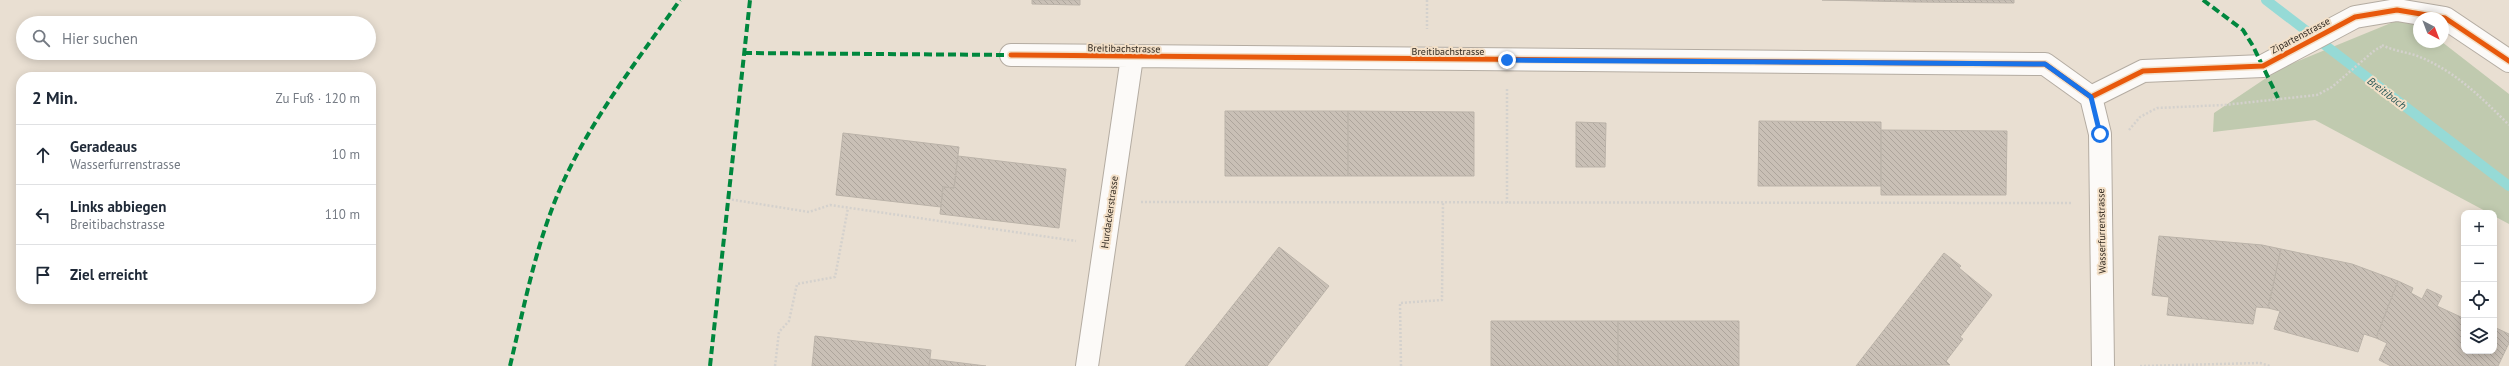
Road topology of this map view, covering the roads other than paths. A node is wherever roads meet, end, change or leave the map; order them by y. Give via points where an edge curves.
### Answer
1 (1011, 55) dead end
2 (1132, 57) junction
3 (2509, 61) edge
4 (2091, 97) junction
5 (1087, 366) edge
6 (2103, 366) edge

1 - 2 street, Breitibachstrasse
2 - 4 street, Breitibachstrasse via 2045,64
2 - 5 street, Hurdackerstrasse
3 - 4 street, Zipartenstrasse via 2445,18 2397,10 2348,20 2263,66 2143,71
4 - 6 street, Wasserfurrenstrasse via 2100,134

